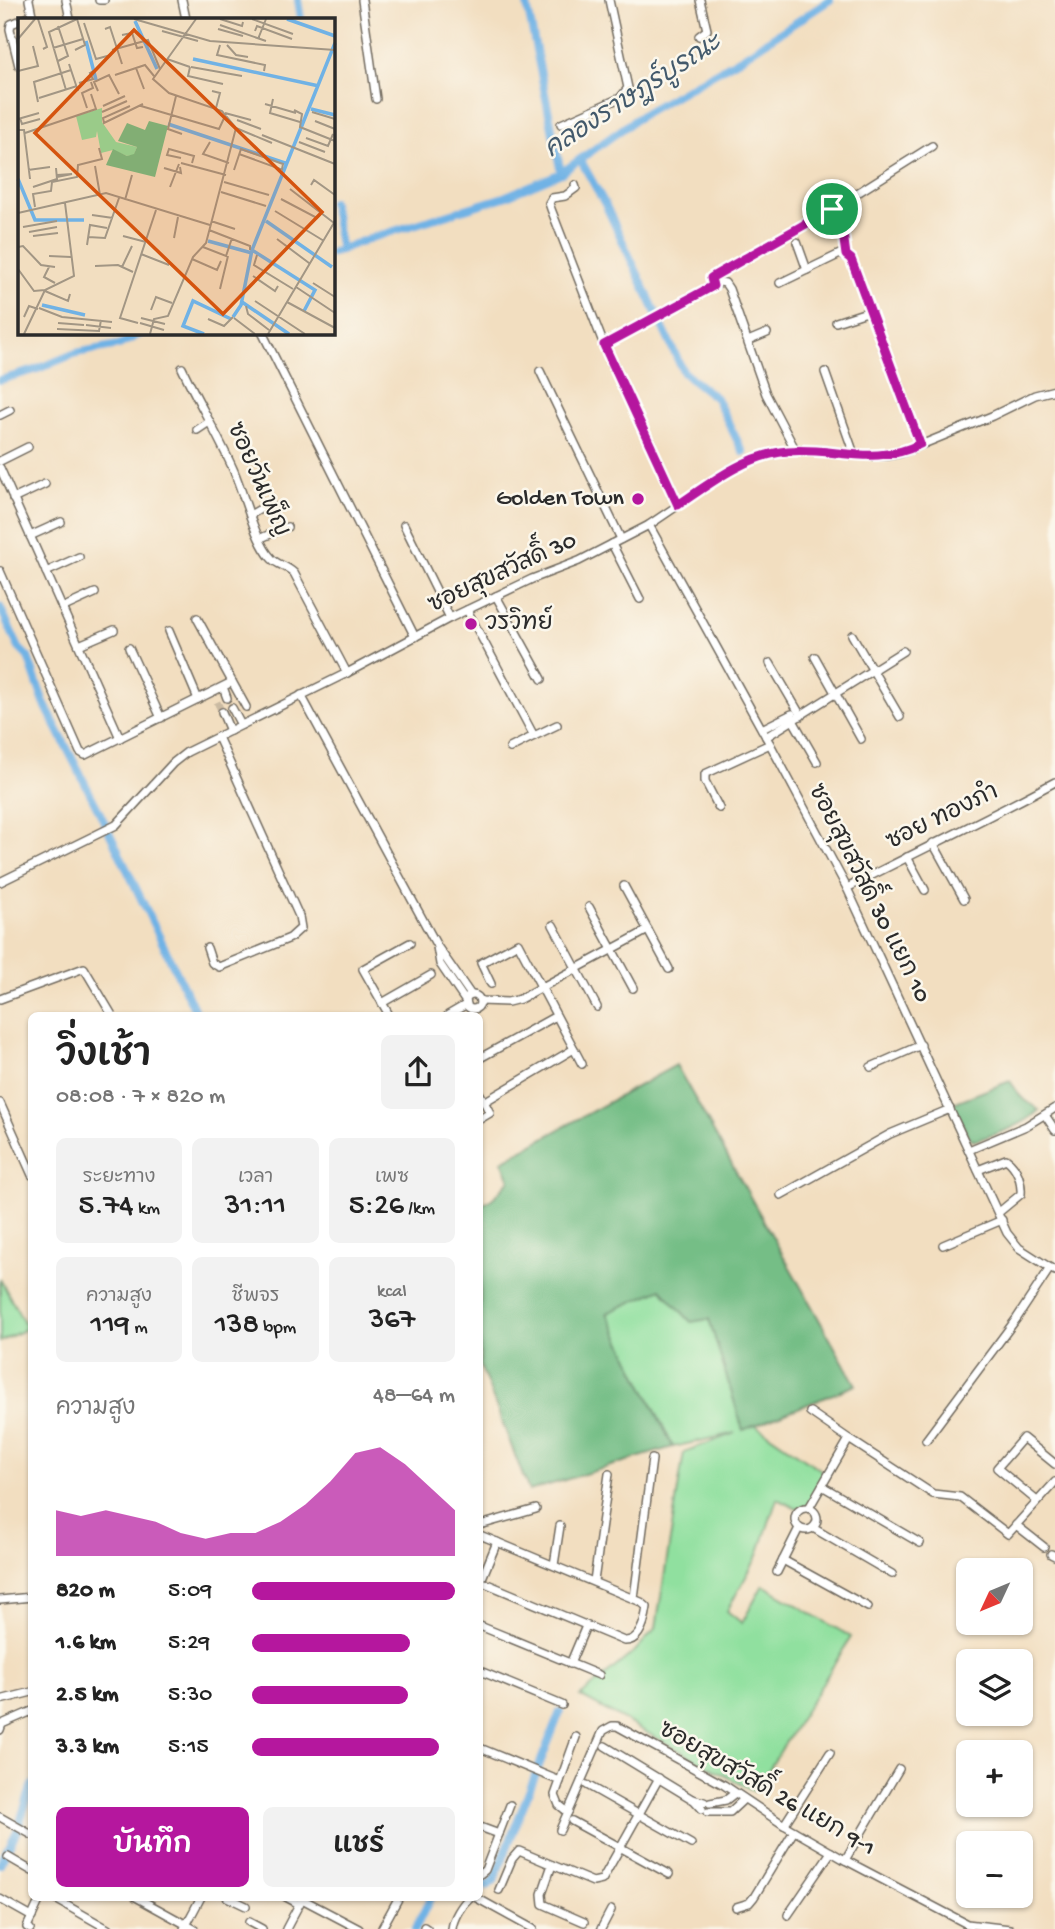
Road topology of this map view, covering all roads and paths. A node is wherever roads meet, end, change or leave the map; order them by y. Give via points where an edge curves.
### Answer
1 (29, 0) edge
2 (66, 0) edge
3 (99, 0) edge
4 (104, 0) edge
5 (181, 0) edge
6 (362, 0) edge
7 (608, 0) edge
8 (701, 0) edge
9 (27, 18) edge
10 (70, 18) edge
11 (186, 18) edge
12 (18, 21) edge
13 (699, 36) dead end
14 (18, 62) edge
15 (376, 99) dead end
16 (561, 124) dead end
17 (932, 146) dead end
18 (575, 185) dead end
19 (832, 209) junction
20 (797, 242) dead end
21 (846, 255) junction
22 (807, 270) junction
23 (780, 282) dead end
24 (713, 286) junction
25 (870, 312) junction
26 (836, 322) dead end
27 (767, 333) dead end
28 (263, 334) edge
29 (748, 341) junction
30 (604, 345) junction
31 (182, 368) dead end
32 (540, 371) dead end
33 (825, 372) dead end
34 (1055, 390) edge
35 (10, 410) dead end
36 (0, 415) edge
37 (209, 422) junction
38 (197, 430) dead end
39 (920, 444) junction
40 (28, 447) dead end
41 (796, 451) junction
42 (854, 454) junction
43 (0, 461) edge
44 (0, 468) edge
45 (45, 484) dead end
46 (13, 499) junction
47 (678, 505) junction
48 (272, 506) dead end
49 (250, 515) junction
50 (61, 522) dead end
51 (404, 525) dead end
52 (649, 525) junction
53 (287, 527) dead end
54 (30, 536) junction
55 (261, 538) junction
56 (621, 540) junction
57 (612, 544) junction
58 (79, 557) dead end
59 (0, 570) edge
60 (46, 572) junction
61 (95, 593) dead end
62 (496, 596) junction
63 (640, 599) dead end
64 (62, 608) junction
65 (467, 610) junction
66 (197, 618) dead end
67 (450, 618) junction
68 (114, 631) dead end
69 (169, 631) dead end
70 (852, 635) dead end
71 (415, 637) junction
72 (79, 645) junction
73 (130, 648) dead end
74 (904, 651) dead end
75 (815, 657) dead end
76 (770, 663) dead end
77 (873, 670) junction
78 (347, 673) junction
79 (542, 679) dead end
80 (232, 682) junction
81 (223, 687) junction
82 (212, 692) junction
83 (836, 693) junction
84 (302, 695) junction
85 (227, 698) tunnel mouth
86 (198, 699) junction
87 (217, 702) tunnel mouth
88 (246, 707) dead end
89 (232, 708) tunnel mouth
90 (222, 712) tunnel mouth
91 (802, 713) junction
92 (900, 717) dead end
93 (161, 718) junction
94 (792, 718) junction
95 (241, 725) junction
96 (557, 725) dead end
97 (762, 729) junction
98 (230, 731) junction
99 (534, 736) junction
100 (218, 737) junction
101 (120, 738) junction
102 (861, 739) dead end
103 (768, 740) junction
104 (510, 748) dead end
105 (817, 762) dead end
106 (1055, 782) edge
107 (719, 808) dead end
108 (933, 843) junction
109 (907, 857) junction
110 (0, 882) edge
111 (625, 886) dead end
112 (847, 888) junction
113 (925, 890) dead end
114 (964, 899) dead end
115 (589, 907) dead end
116 (553, 925) dead end
117 (648, 930) junction
118 (410, 943) dead end
119 (207, 948) dead end
120 (612, 950) junction
121 (577, 969) junction
122 (669, 969) dead end
123 (431, 975) dead end
124 (491, 984) dead end
125 (542, 987) junction
126 (633, 988) dead end
127 (0, 999) edge
128 (468, 1000) junction
129 (480, 1001) junction
130 (382, 1003) junction
131 (597, 1007) dead end
132 (110, 1012) edge
133 (387, 1012) edge
134 (452, 1012) edge
135 (556, 1016) junction
136 (921, 1045) junction
137 (574, 1049) junction
138 (483, 1056) edge
139 (582, 1064) dead end
140 (871, 1067) dead end
141 (484, 1102) joint
142 (0, 1103) edge
143 (1055, 1108) edge
144 (950, 1109) junction
145 (1045, 1115) junction
146 (483, 1117) edge
147 (1055, 1130) edge
148 (969, 1150) junction
149 (28, 1166) edge
150 (978, 1170) junction
151 (781, 1195) dead end
152 (1000, 1217) junction
153 (943, 1245) dead end
154 (1053, 1269) edge
155 (810, 1412) dead end
156 (849, 1438) junction
157 (926, 1440) dead end
158 (652, 1459) dead end
159 (1055, 1464) edge
160 (609, 1474) dead end
161 (1055, 1482) edge
162 (822, 1486) junction
163 (1037, 1501) junction
164 (809, 1508) junction
165 (537, 1509) dead end
166 (483, 1524) edge
167 (1016, 1525) junction
168 (560, 1526) dead end
169 (799, 1528) junction
170 (813, 1528) junction
171 (483, 1536) edge
172 (497, 1542) junction
173 (920, 1543) dead end
174 (1044, 1547) dead end
175 (783, 1560) junction
176 (554, 1565) junction
177 (777, 1572) dead end
178 (892, 1574) dead end
179 (483, 1576) edge
180 (594, 1581) junction
181 (483, 1584) edge
182 (28, 1597) edge
183 (634, 1598) junction
184 (0, 1600) edge
185 (868, 1607) dead end
186 (586, 1626) junction
187 (483, 1627) edge
188 (570, 1664) junction
189 (483, 1672) edge
190 (599, 1675) dead end
191 (28, 1693) edge
192 (0, 1700) edge
193 (562, 1705) dead end
194 (28, 1713) edge
195 (1, 1725) edge
196 (576, 1737) dead end
197 (605, 1746) dead end
198 (483, 1749) edge
199 (831, 1753) dead end
200 (900, 1769) dead end
201 (659, 1779) junction
202 (560, 1781) junction
203 (587, 1785) dead end
204 (735, 1793) junction
205 (744, 1799) junction
206 (510, 1805) dead end
207 (708, 1806) junction
208 (568, 1812) junction
209 (639, 1814) junction
210 (0, 1817) edge
211 (572, 1821) dead end
212 (784, 1825) junction
213 (483, 1827) edge
214 (560, 1830) dead end
215 (794, 1831) junction
216 (28, 1833) edge
217 (499, 1834) junction
218 (691, 1844) dead end
219 (621, 1847) junction
220 (831, 1852) junction
221 (8, 1857) dead end
222 (845, 1860) junction
223 (552, 1865) junction
224 (28, 1869) edge
225 (483, 1872) edge
226 (669, 1874) dead end
227 (499, 1890) dead end
228 (0, 1899) edge
229 (39, 1901) edge
230 (59, 1901) edge
231 (143, 1901) edge
232 (199, 1901) edge
233 (235, 1901) edge
234 (300, 1901) edge
235 (303, 1901) edge
236 (396, 1901) edge
237 (465, 1901) edge
238 (482, 1901) edge
239 (246, 1906) dead end
240 (736, 1907) dead end
241 (611, 1910) dead end
242 (788, 1914) dead end
243 (32, 1917) junction
244 (249, 1922) dead end
245 (584, 1922) dead end
246 (185, 1927) edge
247 (382, 1928) edge
248 (30, 1929) edge
249 (108, 1929) edge
250 (194, 1929) edge
251 (262, 1929) edge
252 (286, 1929) edge
253 (359, 1929) edge
254 (452, 1929) edge
255 (533, 1929) edge
256 (601, 1929) edge
257 (1010, 1929) edge

1 - 9 street via 32,15
2 - 10 street
3 - 4 street
5 - 11 street
6 - 15 street
7 - 16 street via 628,88 620,98
8 - 13 street via 707,30
12 - 14 street via 10,29
17 - 19 street
18 - 30 street via 572,193 549,203
19 - 21 street via 843,233
19 - 24 street via 714,276
20 - 22 street
21 - 22 street
21 - 25 street
22 - 23 street
24 - 29 street via 720,282 729,289
24 - 30 street
25 - 26 street
25 - 39 street
27 - 29 street
28 - 71 street
29 - 41 street via 766,394
30 - 47 street
31 - 37 street, ซอยวันเพ็ญ
32 - 56 street
33 - 42 street
34 - 39 street, ซอยสุขสวัสดิ์ 30
35 - 36 street
37 - 38 street
37 - 49 street, ซอยวันเพ็ญ
39 - 42 street, ซอยสุขสวัสดิ์ 30 via 887,456
40 - 43 street
41 - 42 street, ซอยสุขสวัสดิ์ 30
41 - 47 street, ซอยสุขสวัสดิ์ 30 via 764,456 733,468
44 - 46 street
45 - 46 street
46 - 54 street
47 - 52 street, ซอยสุขสวัสดิ์ 30
48 - 49 street
49 - 55 street, ซอยวันเพ็ญ
50 - 54 street
51 - 67 street
52 - 56 street, ซอยสุขสวัสดิ์ 30
52 - 97 street, ซอยสุขสวัสดิ์ 30 แยก 10
53 - 55 street
54 - 60 street
55 - 78 street, ซอยวันเพ็ญ via 273,560 294,573
56 - 57 street, ซอยสุขสวัสดิ์ 30
57 - 62 street, ซอยสุขสวัสดิ์ 30
57 - 63 street
58 - 60 street
59 - 101 street via 80,752 86,755
60 - 64 street
61 - 64 street
62 - 65 street, ซอยสุขสวัสดิ์ 30
62 - 79 street
64 - 72 street
65 - 67 street, ซอยสุขสวัสดิ์ 30
65 - 99 street
66 - 80 street
67 - 71 street, ซอยสุขสวัสดิ์ 30
68 - 72 street
69 - 86 street
70 - 77 street
71 - 78 street, ซอยสุขสวัสดิ์ 30
72 - 101 street
73 - 93 street
74 - 77 street
75 - 83 street
76 - 91 street
77 - 83 street
77 - 92 street
78 - 84 street, ซอยสุขสวัสดิ์ 30
80 - 81 street
80 - 88 street
81 - 82 street
81 - 85 street
82 - 86 street
82 - 87 street
83 - 91 street
83 - 102 street
84 - 95 street, ซอยสุขสวัสดิ์ 30
84 - 128 street via 437,946 440,964
86 - 93 street
89 - 95 street
90 - 98 street
91 - 94 street
93 - 101 street
94 - 97 street
94 - 103 street
94 - 105 street
95 - 98 street, ซอยสุขสวัสดิ์ 30
96 - 99 street
97 - 103 street, ซอยสุขสวัสดิ์ 30 แยก 10
98 - 100 street, ซอยสุขสวัสดิ์ 30
99 - 104 street
100 - 110 street, ซอยสุขสวัสดิ์ 30 via 180,757 116,825
100 - 119 street via 301,928 290,938 219,967 212,963
103 - 107 street via 705,774
103 - 112 street, ซอยสุขสวัสดิ์ 30 แยก 10
106 - 108 street, ซอย ทองภํา
108 - 109 street, ซอย ทองภํา
108 - 114 street
109 - 112 street, ซอย ทองภํา
109 - 113 street
111 - 117 street
112 - 136 street, ซอยสุขสวัสดิ์ 30 แยก 10
115 - 120 street
116 - 121 street
117 - 120 street
117 - 122 street
118 - 130 street via 363,969
120 - 121 street
120 - 126 street
121 - 125 street
121 - 131 street
123 - 130 street
124 - 125 street via 481,963 518,943
125 - 129 street via 513,1001
125 - 135 street
127 - 132 street via 84,968
128 - 129 street via 477,996
128 - 129 street via 471,1008 477,1008
128 - 134 street
130 - 133 street
135 - 137 street
135 - 138 street
136 - 140 street
136 - 144 street, ซอยสุขสวัสดิ์ 30 แยก 10
137 - 139 street
137 - 141 street
141 - 146 street via 490,1113
142 - 149 street
143 - 145 street
144 - 148 street, ซอยสุขสวัสดิ์ 30 แยก 10
144 - 151 street via 890,1135
145 - 147 street
145 - 148 street
148 - 150 street, ซอยสุขสวัสดิ์ 30 แยก 10
150 - 152 street, ซอยสุขสวัสดิ์ 30 แยก 10
150 - 152 street via 1006,1159 1014,1166 1021,1194
152 - 153 street
152 - 154 street, ซอยสุขสวัสดิ์ 30 แยก 10 via 1019,1248
154 - 157 street
155 - 156 street
156 - 162 street
156 - 167 street via 933,1494 960,1497 1009,1534
158 - 183 street
159 - 163 street via 1023,1438 997,1468
160 - 180 street
161 - 163 street
162 - 164 street
162 - 173 street
163 - 167 street
164 - 169 street via 795,1515
164 - 170 street via 817,1515
165 - 166 street
167 - 174 street
168 - 176 street
169 - 170 street
169 - 175 street
170 - 178 street
171 - 172 street
172 - 176 street
172 - 179 street
175 - 177 street
175 - 185 street
176 - 180 street
180 - 183 street
181 - 186 street
182 - 184 street
183 - 186 street via 645,1604 647,1612 634,1639 624,1641
186 - 188 street
187 - 188 street
188 - 190 street
189 - 193 street
191 - 192 street
194 - 195 street
196 - 202 street
197 - 201 street
198 - 202 street
199 - 212 street
200 - 222 street
201 - 207 street
201 - 209 street
202 - 208 street via 556,1801
203 - 209 street
204 - 205 street, ซอยสุขสวัสดิ์ 26 แยก 9-1
204 - 207 street
204 - 208 street, ซอยสุขสวัสดิ์ 26 แยก 9-1 via 612,1726 603,1731
205 - 207 street via 730,1812 719,1813
205 - 212 street, ซอยสุขสวัสดิ์ 26 แยก 9-1
206 - 217 street
208 - 214 street, ซอยสุขสวัสดิ์ 26 แยก 9-1
209 - 218 street
209 - 219 street
210 - 216 street
211 - 219 street
212 - 215 street, ซอยสุขสวัสดิ์ 26 แยก 9-1
213 - 217 street
215 - 220 street, ซอยสุขสวัสดิ์ 26 แยก 9-1
215 - 240 street via 754,1897
217 - 225 street
219 - 223 street via 598,1882
219 - 226 street
220 - 222 street, ซอยสุขสวัสดิ์ 26 แยก 9-1
220 - 242 street
221 - 224 street
222 - 257 street, ซอยสุขสวัสดิ์ 26 แยก 9-1 via 967,1924
223 - 227 street via 523,1851 516,1853
223 - 245 street via 543,1903
228 - 243 street
229 - 243 street
230 - 249 street
231 - 246 street
232 - 246 street
233 - 239 street
234 - 252 street
235 - 253 street
236 - 247 street
237 - 254 street
238 - 255 street
241 - 256 street
243 - 248 street
244 - 251 street
246 - 250 street

